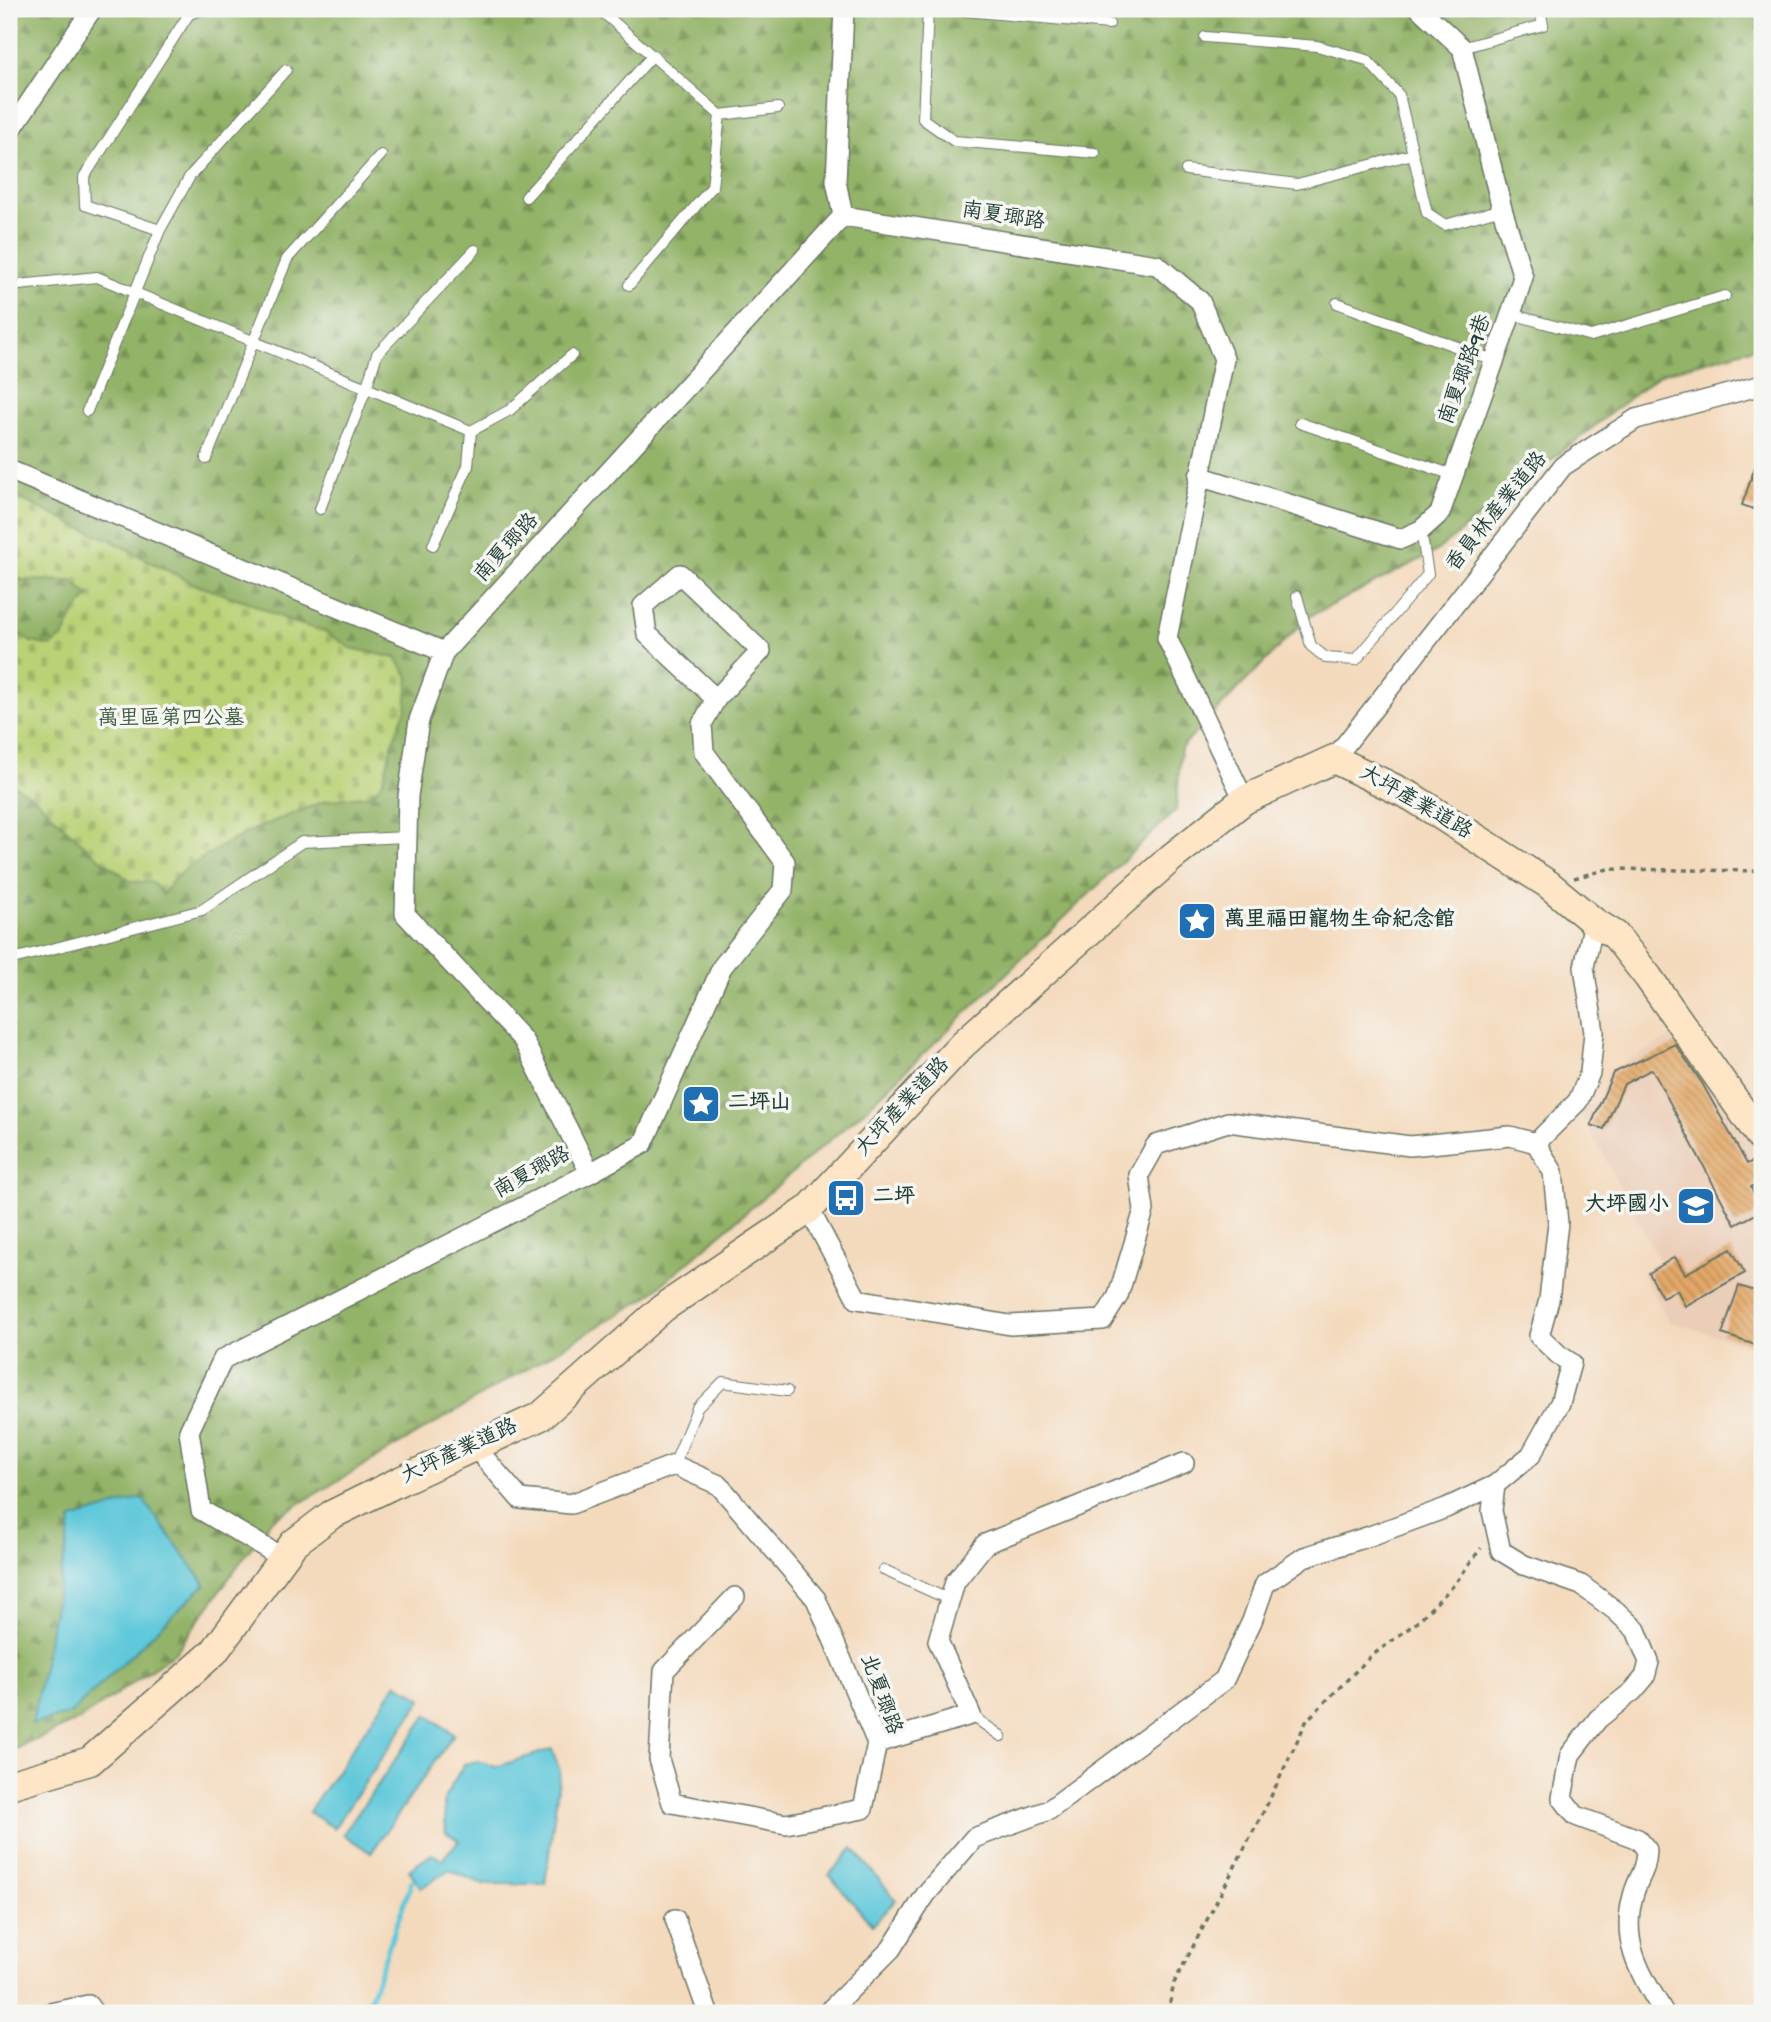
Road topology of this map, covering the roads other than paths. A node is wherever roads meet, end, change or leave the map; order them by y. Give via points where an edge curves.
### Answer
1 (92, 9) edge
2 (204, 9) edge
3 (844, 9) edge
4 (928, 9) edge
5 (943, 9) edge
6 (1420, 9) edge
7 (1540, 9) edge
8 (607, 11) edge
9 (1109, 24) dead end
10 (1205, 37) dead end
11 (1462, 48) junction
12 (653, 55) junction
13 (286, 70) dead end
14 (778, 108) dead end
15 (720, 115) junction
16 (9, 133) edge
17 (1095, 153) dead end
18 (1413, 154) junction
19 (381, 155) dead end
20 (1186, 170) dead end
21 (526, 197) dead end
22 (1502, 209) junction
23 (843, 216) junction
24 (160, 230) junction
25 (475, 250) dead end
26 (629, 285) dead end
27 (9, 286) edge
28 (136, 293) junction
29 (1726, 296) dead end
30 (1338, 303) dead end
31 (1511, 314) junction
32 (254, 342) junction
33 (572, 355) dead end
34 (1493, 360) junction
35 (1762, 385) edge
36 (366, 389) junction
37 (87, 411) dead end
38 (1300, 423) dead end
39 (471, 431) junction
40 (206, 459) dead end
41 (9, 470) edge
42 (1453, 475) junction
43 (1199, 476) junction
44 (320, 509) dead end
45 (1421, 530) junction
46 (433, 545) dead end
47 (1297, 596) dead end
48 (444, 652) junction
49 (716, 699) junction
50 (1334, 759) junction
51 (1244, 800) junction
52 (406, 837) junction
53 (1594, 922) junction
54 (9, 960) edge
55 (1762, 1139) edge
56 (1536, 1143) junction
57 (590, 1173) junction
58 (809, 1209) junction
59 (787, 1391) dead end
60 (475, 1447) junction
61 (1184, 1463) dead end
62 (674, 1465) junction
63 (1495, 1485) junction
64 (283, 1558) junction
65 (884, 1570) dead end
66 (735, 1597) dead end
67 (950, 1600) junction
68 (971, 1715) junction
69 (1001, 1737) dead end
70 (877, 1743) junction
71 (9, 1785) edge
72 (675, 1919) dead end
73 (50, 2013) edge
74 (94, 2013) edge
75 (708, 2013) edge
76 (827, 2013) edge
77 (1664, 2013) edge

1 - 16 street
2 - 24 lane via 189,14 84,177 85,205
3 - 23 street via 835,181
4 - 17 lane via 923,119 954,141
5 - 9 lane
6 - 11 street
7 - 11 lane via 1543,25
8 - 12 lane
10 - 18 lane via 1317,46 1367,60 1399,95
11 - 22 street, 南夏瑯路9巷
12 - 15 lane
12 - 21 lane
13 - 24 lane via 190,176
14 - 15 lane
15 - 26 lane via 712,187
18 - 20 lane via 1297,184
18 - 22 lane via 1427,213 1445,225
19 - 32 lane via 287,259
22 - 31 street, 南夏瑯路9巷 via 1522,276
23 - 43 street, 南夏瑯路 via 1157,265 1200,301 1224,359
23 - 48 street, 南夏瑯路
24 - 28 lane
25 - 36 lane via 377,354
27 - 28 lane via 97,277
28 - 32 lane
28 - 37 lane
29 - 31 lane via 1591,336
30 - 34 lane
31 - 34 street, 南夏瑯路9巷
32 - 36 lane
32 - 40 lane
33 - 39 lane via 510,410
34 - 42 street, 南夏瑯路9巷
35 - 50 street, 香員林產業道路 via 1636,419 1563,466
36 - 39 lane
36 - 44 lane
38 - 42 lane
39 - 46 lane via 468,466
41 - 48 street
42 - 45 street, 南夏瑯路9巷 via 1440,513
43 - 45 street via 1401,539
43 - 51 street, 南夏瑯路 via 1167,638
45 - 47 lane via 1428,575 1356,660 1326,658 1311,646
48 - 52 street, 南夏瑯路 via 419,720
49 - 49 street via 647,634 643,606 680,574 761,652
49 - 57 street via 702,724 704,752 785,862 783,890 722,967 643,1144
50 - 51 street, 大坪產業道路
50 - 53 street, 大坪產業道路 via 1412,797 1548,884
51 - 58 street, 大坪產業道路 via 1171,858 963,1044
52 - 54 lane via 302,842 202,910
52 - 57 street, 南夏瑯路 via 405,914 523,1040
53 - 55 street, 大坪產業道路 via 1615,935 1648,976
53 - 56 street via 1584,967 1594,1032 1590,1073 1578,1101
56 - 58 street via 1510,1136 1409,1146 1228,1122 1156,1145 1139,1175 1144,1210 1118,1296 1103,1320 1010,1325 858,1299
56 - 63 street via 1553,1172 1559,1223 1549,1300 1539,1336 1571,1363 1560,1403 1531,1455
57 - 64 street, 南夏瑯路 via 223,1359 189,1431 201,1510
58 - 60 street, 大坪產業道路 via 663,1308 541,1416
59 - 62 lane via 723,1382 697,1408
60 - 62 street via 520,1499 571,1504
60 - 64 street, 大坪產業道路 via 331,1515 294,1543
61 - 67 street via 985,1544 955,1582
62 - 70 street, 北夏瑯路 via 719,1485 816,1598
63 - 76 street via 1383,1532 1304,1557 1265,1584 1224,1680 1049,1810 974,1838 926,1894 891,1950
63 - 77 street via 1492,1511 1501,1551 1524,1565 1581,1585 1616,1611 1636,1630 1649,1661 1645,1677 1598,1719 1570,1755 1562,1798 1576,1815 1638,1839 1647,1850 1646,1868 1629,1912 1628,1936 1632,1954
64 - 71 street, 大坪產業道路 via 214,1652 90,1761
65 - 67 lane
66 - 70 street, 北夏瑯路 via 664,1671 659,1759 672,1803 786,1824 863,1809
67 - 68 street via 938,1642
68 - 69 lane
68 - 70 street
72 - 75 street
73 - 74 street via 88,2006

